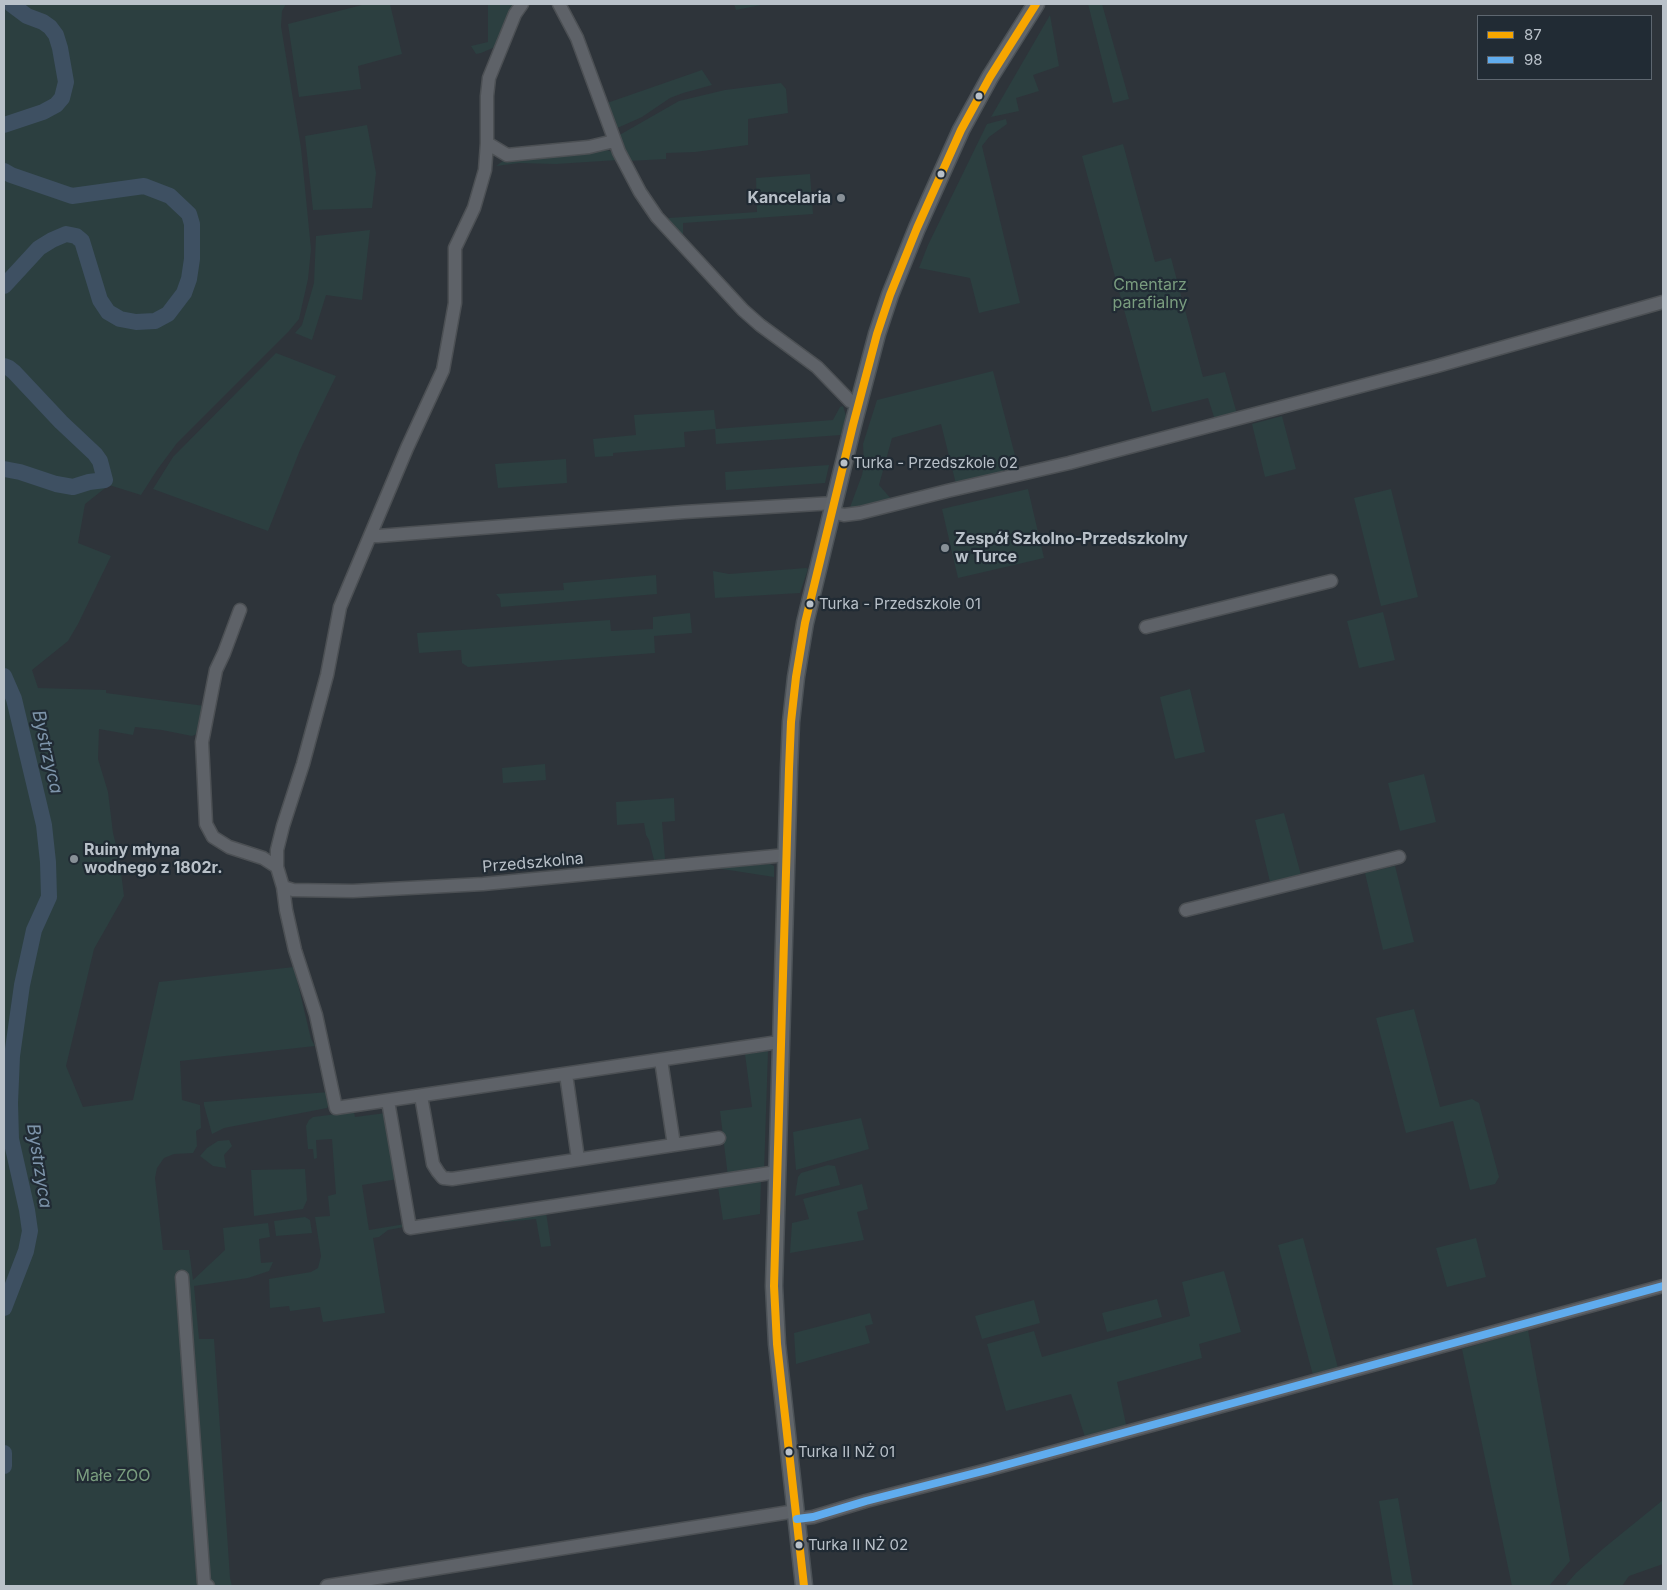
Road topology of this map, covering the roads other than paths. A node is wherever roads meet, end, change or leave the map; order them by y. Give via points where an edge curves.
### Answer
1 (522, 4) edge
2 (559, 4) edge
3 (1036, 4) edge
4 (614, 141) junction
5 (487, 143) junction
6 (507, 155) junction
7 (485, 170) junction
8 (1663, 302) edge
9 (859, 404) junction
10 (833, 508) junction
11 (370, 536) junction
12 (1331, 581) dead end
13 (240, 610) dead end
14 (1146, 628) dead end
15 (786, 855) junction
16 (1399, 857) dead end
17 (277, 866) junction
18 (283, 887) junction
19 (1186, 910) dead end
20 (781, 1043) junction
21 (661, 1060) junction
22 (566, 1074) junction
23 (421, 1096) junction
24 (388, 1101) junction
25 (719, 1138) dead end
26 (674, 1145) junction
27 (578, 1159) junction
28 (777, 1172) junction
29 (182, 1277) dead end
30 (1663, 1286) edge
31 (796, 1515) junction
32 (208, 1586) edge
33 (327, 1586) edge
34 (804, 1586) edge

1 - 5 street via 489,78
2 - 4 street via 577,38
3 - 9 main road via 975,103 938,180 890,295
4 - 6 street via 589,147
4 - 9 street via 657,218 721,287 754,320 817,367 850,401
5 - 6 street
5 - 7 street
6 - 7 street
7 - 11 street via 474,208 456,248 455,303 443,370
8 - 10 street via 1428,369 1069,463 860,513 844,514
9 - 10 main road
10 - 11 street via 674,513
10 - 15 main road via 805,623 796,677 790,722
11 - 17 street via 337,614 327,675 283,826
12 - 14 street
13 - 17 street via 216,670 202,742 206,824 213,837 229,847
15 - 18 street, Przedszkolna via 473,884 353,891
15 - 20 main road
16 - 19 street
17 - 18 street
18 - 24 street via 292,939 316,1015 336,1108
20 - 21 street
20 - 28 main road
21 - 22 street
21 - 26 street
22 - 23 street
22 - 27 street
23 - 24 street
23 - 27 street via 433,1164 443,1178
24 - 28 street via 410,1228
25 - 26 street
26 - 27 street
28 - 31 main road via 776,1331
29 - 32 street via 204,1583
30 - 31 street via 813,1517
31 - 33 street
31 - 34 main road

